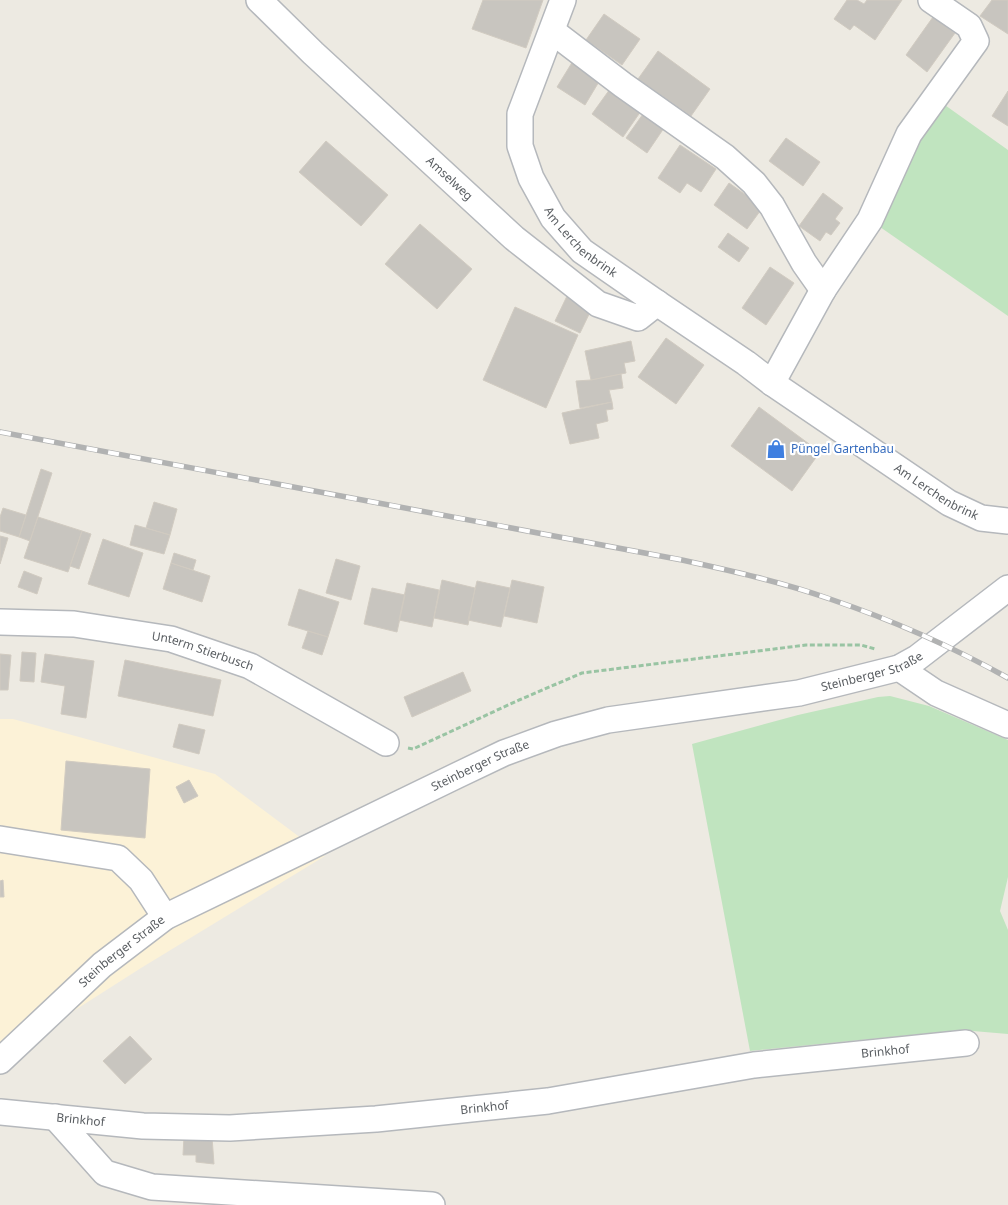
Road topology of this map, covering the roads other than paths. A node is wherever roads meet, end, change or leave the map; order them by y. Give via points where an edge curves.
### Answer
1 (259, 0) edge
2 (563, 0) edge
3 (931, 0) edge
4 (552, 31) junction
5 (823, 290) junction
6 (657, 303) junction
7 (772, 383) junction
8 (1008, 521) edge
9 (1008, 588) edge
10 (0, 622) edge
11 (899, 668) junction
12 (1008, 726) edge
13 (386, 744) road end
14 (0, 839) edge
15 (166, 917) junction
16 (966, 1043) dead end
17 (0, 1061) edge
18 (0, 1112) edge
19 (55, 1117) junction
20 (432, 1205) edge

1 - 6 street, Amselweg via 514,238 598,304 638,318
2 - 4 street, Am Lerchenbrink
3 - 5 street via 969,26 976,42 909,134 870,220
4 - 5 street via 725,157 754,183 772,206
4 - 6 street, Am Lerchenbrink via 520,114 520,146 531,178 553,218 582,250
5 - 7 street
6 - 7 street, Am Lerchenbrink
7 - 8 street, Am Lerchenbrink via 950,502 981,518
9 - 11 street, Steinberger Straße via 918,658
10 - 13 street, Unterm Stierbusch via 74,624 171,639 250,666
11 - 12 street via 936,694
11 - 15 street, Steinberger Straße via 799,693 608,720 556,734 504,753
14 - 15 street via 118,858 142,880
15 - 17 street, Steinberger Straße via 102,966
16 - 19 street, Brinkhof via 754,1065 548,1101 376,1119 230,1128 143,1126
18 - 19 street, Brinkhof
19 - 20 street via 105,1173 152,1187

